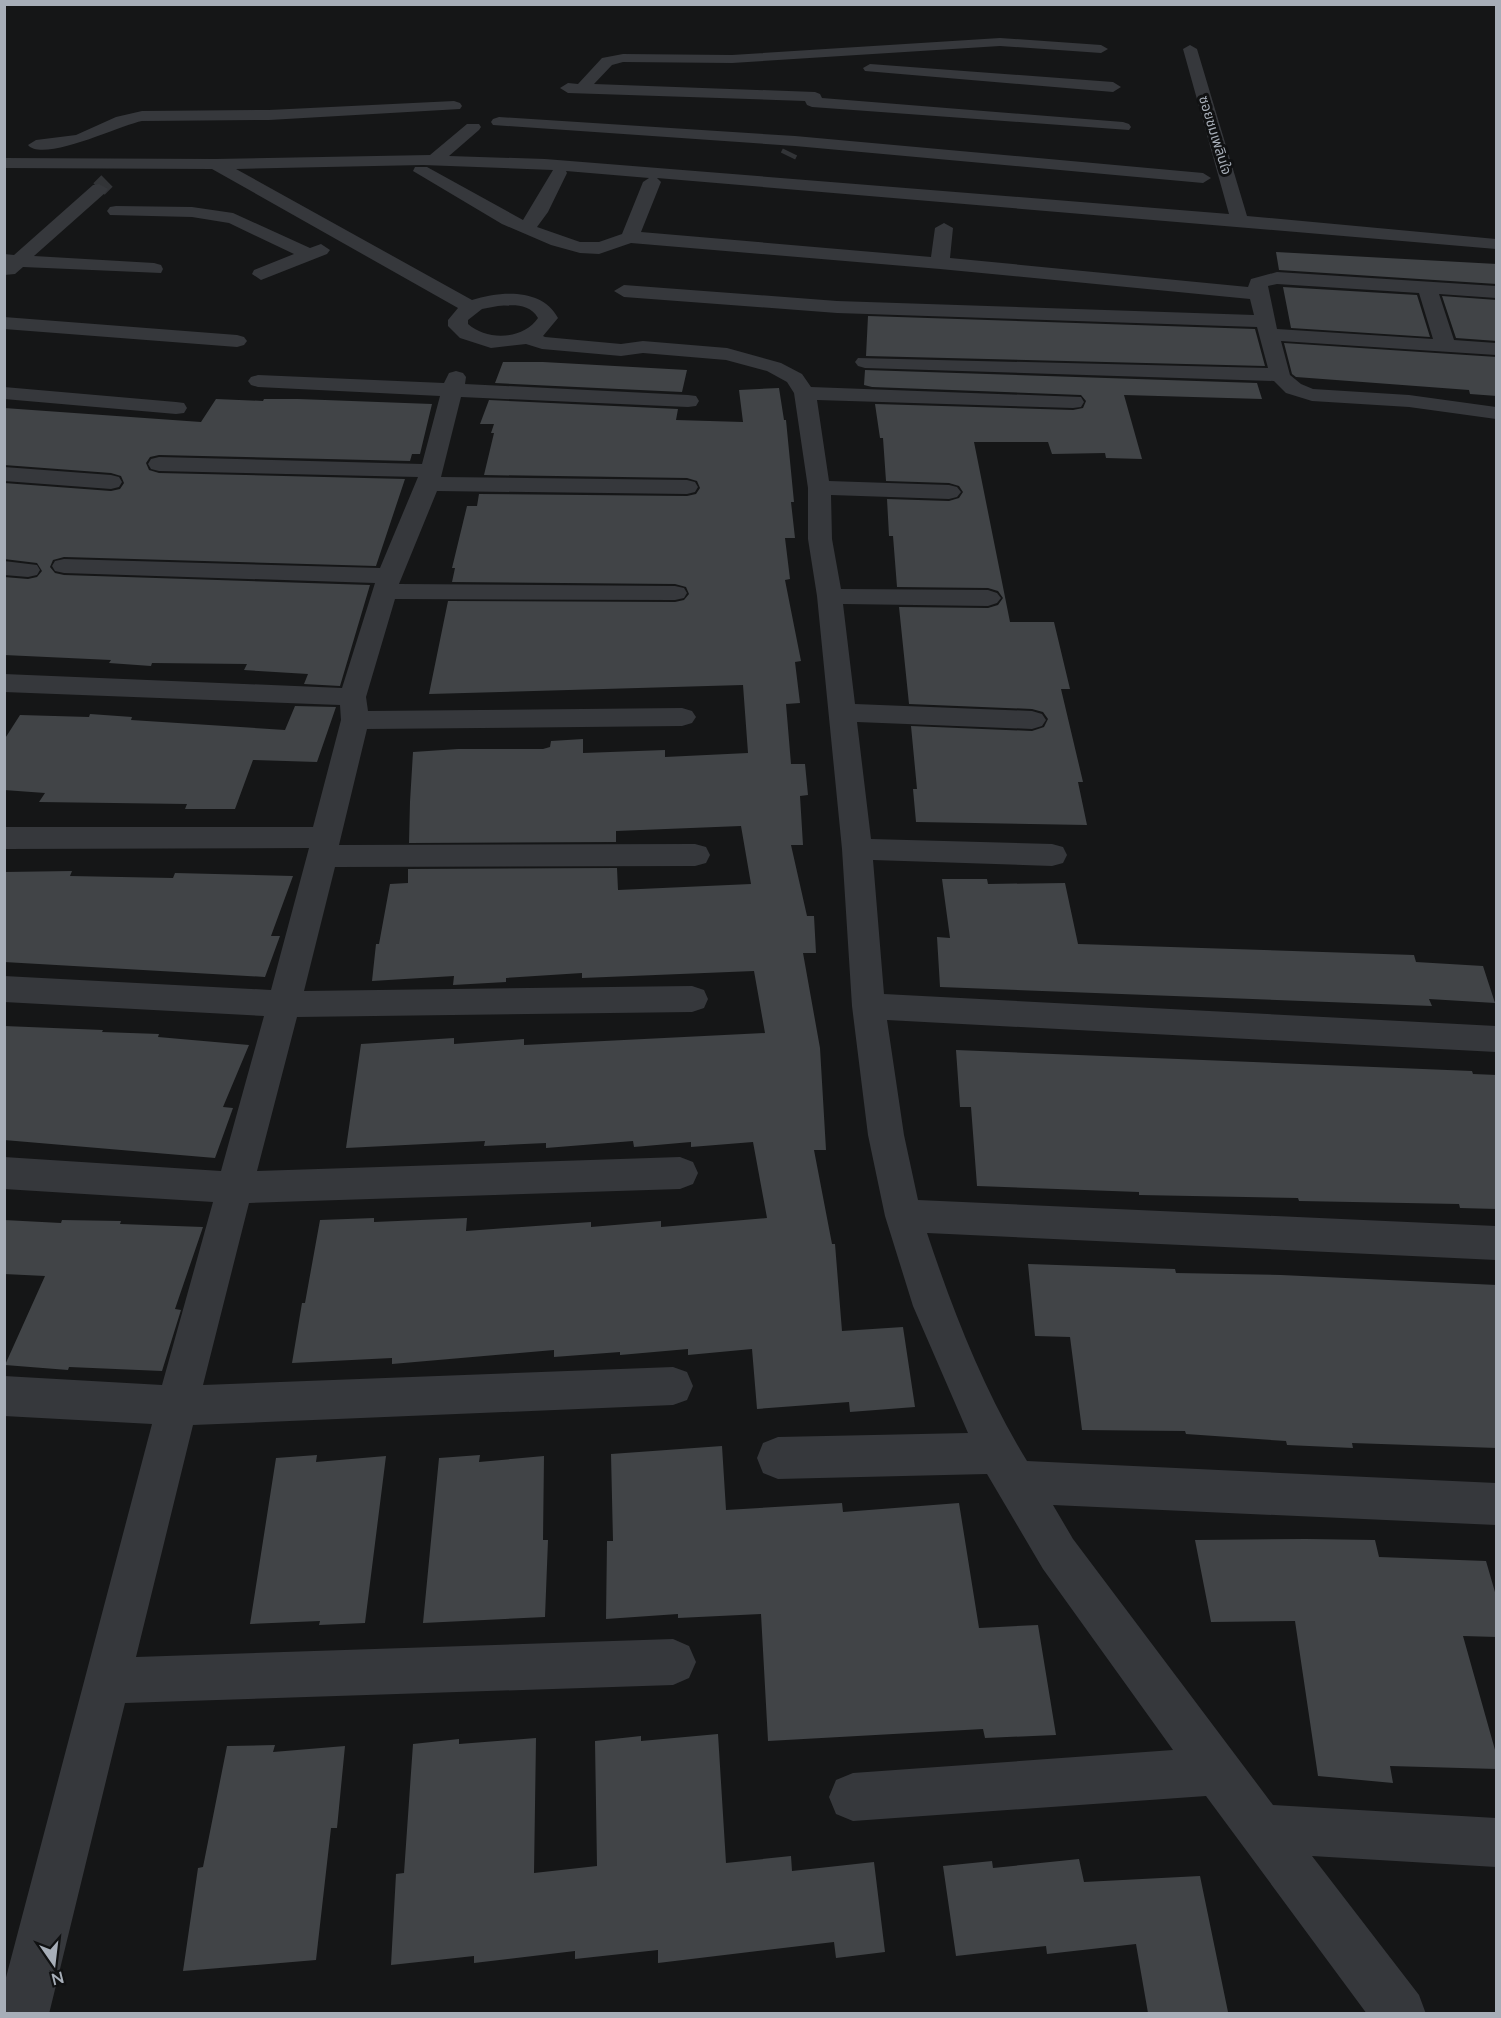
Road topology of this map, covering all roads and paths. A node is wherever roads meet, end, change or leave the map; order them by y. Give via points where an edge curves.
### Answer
1 (1101, 49) dead end
2 (1190, 49) dead end
3 (834, 53) junction
4 (561, 87) dead end
5 (1113, 87) dead end
6 (582, 88) junction
7 (816, 95) junction
8 (454, 106) dead end
9 (499, 122) dead end
10 (473, 127) dead end
11 (1124, 127) dead end
12 (16, 145) dead end
13 (438, 157) junction
14 (121, 162) junction
15 (785, 162) junction
16 (4, 163) edge
17 (215, 164) junction
18 (680, 173) junction
19 (560, 174) dead end
20 (1203, 178) dead end
21 (652, 182) dead end
22 (176, 195) dead end
23 (279, 199) junction
24 (116, 211) dead end
25 (164, 211) junction
26 (947, 213) junction
27 (233, 218) junction
28 (1240, 221) junction
29 (526, 228) junction
30 (350, 239) junction
31 (624, 239) junction
32 (1497, 244) edge
33 (308, 254) junction
34 (854, 255) junction
35 (940, 263) junction
36 (9, 265) edge
37 (154, 269) dead end
38 (261, 274) dead end
39 (1427, 287) junction
40 (624, 291) dead end
41 (1497, 292) edge
42 (1258, 294) junction
43 (471, 307) junction
44 (837, 307) junction
45 (4, 323) edge
46 (545, 325) junction
47 (1266, 328) junction
48 (472, 337) junction
49 (527, 337) junction
50 (237, 341) dead end
51 (1445, 345) junction
52 (643, 347) junction
53 (1497, 349) edge
54 (865, 362) dead end
55 (1280, 375) junction
56 (460, 380) junction
57 (258, 381) dead end
58 (4, 393) edge
59 (805, 393) junction
60 (688, 400) dead end
61 (1074, 402) dead end
62 (176, 408) dead end
63 (1497, 413) edge
64 (159, 464) dead end
65 (4, 474) edge
66 (429, 478) junction
67 (111, 482) dead end
68 (687, 487) dead end
69 (819, 488) junction
70 (949, 492) dead end
71 (64, 566) dead end
72 (387, 584) junction
73 (675, 593) dead end
74 (830, 596) junction
75 (988, 598) dead end
76 (4, 683) edge
77 (354, 708) junction
78 (842, 712) junction
79 (682, 717) dead end
80 (1032, 720) dead end
81 (4, 838) edge
82 (324, 847) junction
83 (857, 849) junction
84 (695, 855) dead end
85 (1052, 855) dead end
86 (4, 990) edge
87 (692, 999) dead end
88 (285, 1004) junction
89 (868, 1006) junction
90 (1497, 1039) edge
91 (4, 1173) edge
92 (680, 1173) dead end
93 (235, 1188) junction
94 (903, 1216) junction
95 (1497, 1243) edge
96 (674, 1386) dead end
97 (4, 1396) edge
98 (177, 1406) junction
99 (778, 1458) dead end
100 (1007, 1467) junction
101 (1497, 1504) edge
102 (673, 1662) dead end
103 (109, 1681) junction
104 (1217, 1771) junction
105 (853, 1797) dead end
106 (1261, 1829) junction
107 (1497, 1842) edge
108 (23, 2013) edge
109 (1400, 2013) edge

1 - 3 street via 1000,42
2 - 28 street, ซอยชมเพลินใจ
3 - 5 street via 829,64
3 - 6 street via 732,59 613,59
4 - 6 street
6 - 7 street
7 - 11 street
7 - 15 street
8 - 12 street via 257,116 142,116 66,143
9 - 15 street
10 - 13 street
13 - 17 street
13 - 18 street
13 - 29 street
14 - 16 street
14 - 17 street
14 - 36 street via 103,185
15 - 18 street
15 - 20 street
15 - 26 street
17 - 23 street
18 - 26 street via 682,185 691,191
19 - 29 street
21 - 31 street
22 - 25 street
23 - 27 street
23 - 30 street
24 - 25 street
25 - 27 street
26 - 28 street via 1199,230 1217,226 1214,218
26 - 35 street
27 - 33 street
28 - 32 street
29 - 31 street via 586,248
30 - 33 street
30 - 43 street
31 - 34 street
33 - 38 street
34 - 35 street
34 - 44 street
35 - 42 street
36 - 37 street
39 - 41 street
39 - 42 street via 1277,278 1258,283
39 - 51 street
40 - 44 street
42 - 47 street
43 - 46 street via 497,300 526,301 546,311
43 - 48 street via 458,320 463,332
44 - 47 street
45 - 50 street
46 - 49 street
46 - 52 street via 570,332 629,338
47 - 51 street
47 - 55 street
48 - 49 street via 492,350
48 - 56 street via 446,372
49 - 52 street via 542,343 621,350
51 - 53 street
52 - 59 street via 753,360 795,378
54 - 55 street
55 - 63 street via 1285,384 1312,395 1409,401
56 - 57 street
56 - 60 street
56 - 66 street
58 - 62 street
59 - 61 street
59 - 69 street
64 - 66 street
65 - 67 street
66 - 68 street
66 - 72 street
69 - 70 street
69 - 74 street via 820,538
71 - 72 street
72 - 73 street
72 - 77 street
74 - 75 street
74 - 78 street
76 - 77 street
77 - 79 street
77 - 82 street
78 - 80 street
78 - 83 street
81 - 82 street
82 - 84 street
82 - 88 street
83 - 85 street
83 - 89 street
86 - 88 street
87 - 88 street
88 - 93 street
89 - 90 street
89 - 94 street via 886,1135
91 - 93 street
92 - 93 street
93 - 98 street
94 - 95 street
94 - 100 street via 932,1306
96 - 98 street
97 - 98 street
98 - 103 street
99 - 100 street
100 - 101 street
100 - 104 street via 1058,1554
102 - 103 street
103 - 108 street
104 - 105 street
104 - 106 street
106 - 107 street
106 - 109 street

